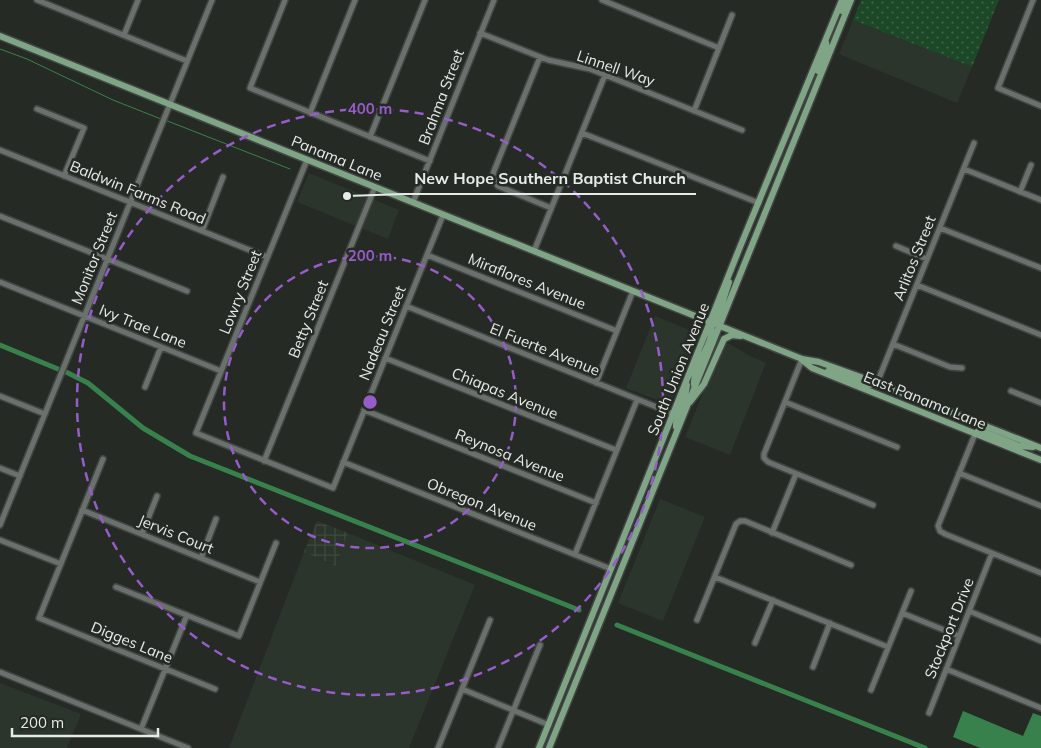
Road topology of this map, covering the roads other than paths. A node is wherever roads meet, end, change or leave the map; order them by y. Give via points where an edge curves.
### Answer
1 (37, 0) edge
2 (138, 0) edge
3 (212, 0) edge
4 (285, 0) edge
5 (355, 0) edge
6 (425, 0) edge
7 (494, 0) edge
8 (602, 0) edge
9 (842, 0) edge
10 (847, 0) edge
11 (852, 0) edge
12 (1033, 0) edge
13 (732, 15) dead end
14 (480, 33) junction
15 (838, 33) junction
16 (124, 35) junction
17 (0, 36) edge
18 (825, 41) junction
19 (719, 48) junction
20 (540, 58) junction
21 (187, 61) junction
22 (605, 75) junction
23 (815, 90) junction
24 (170, 104) junction
25 (1041, 106) edge
26 (37, 109) dead end
27 (694, 111) junction
28 (310, 113) junction
29 (742, 130) dead end
30 (582, 133) junction
31 (370, 137) junction
32 (974, 143) dead end
33 (0, 150) edge
34 (307, 160) junction
35 (430, 161) junction
36 (1031, 164) dead end
37 (964, 169) junction
38 (64, 176) junction
39 (224, 177) dead end
40 (375, 187) junction
41 (1020, 192) junction
42 (1041, 200) edge
43 (130, 202) junction
44 (413, 202) junction
45 (760, 202) junction
46 (551, 208) junction
47 (443, 214) junction
48 (0, 216) edge
49 (940, 228) junction
50 (202, 231) junction
51 (896, 246) dead end
52 (534, 251) junction
53 (427, 255) junction
54 (267, 258) junction
55 (107, 259) junction
56 (927, 259) junction
57 (1041, 268) edge
58 (731, 271) junction
59 (0, 282) edge
60 (917, 285) junction
61 (187, 291) dead end
62 (633, 291) junction
63 (406, 306) junction
64 (84, 316) junction
65 (710, 322) junction
66 (720, 326) junction
67 (617, 331) junction
68 (1041, 335) edge
69 (746, 336) junction
70 (893, 344) junction
71 (161, 347) junction
72 (385, 358) junction
73 (802, 359) junction
74 (962, 368) dead end
75 (815, 369) junction
76 (221, 371) junction
77 (687, 379) junction
78 (596, 383) junction
79 (877, 383) junction
80 (145, 387) dead end
81 (694, 389) junction
82 (1011, 391) dead end
83 (0, 396) edge
84 (637, 400) junction
85 (785, 402) junction
86 (1041, 403) edge
87 (688, 405) junction
88 (364, 410) junction
89 (45, 414) junction
90 (674, 414) junction
91 (678, 428) junction
92 (975, 434) junction
93 (1039, 447) edge
94 (897, 448) dead end
95 (616, 450) junction
96 (103, 459) dead end
97 (1041, 460) edge
98 (264, 461) junction
99 (343, 462) junction
100 (0, 468) edge
101 (796, 474) junction
102 (959, 474) junction
103 (20, 476) junction
104 (157, 496) dead end
105 (596, 503) junction
106 (873, 505) dead end
107 (1041, 506) edge
108 (82, 510) junction
109 (216, 520) dead end
110 (0, 525) edge
111 (772, 533) junction
112 (142, 534) junction
113 (0, 540) edge
114 (276, 543) dead end
115 (992, 553) junction
116 (575, 554) junction
117 (201, 558) junction
118 (61, 564) junction
119 (851, 565) dead end
120 (611, 569) junction
121 (1041, 573) edge
122 (715, 577) junction
123 (260, 582) junction
124 (116, 587) dead end
125 (910, 591) dead end
126 (772, 600) junction
127 (969, 611) junction
128 (902, 612) junction
129 (187, 615) junction
130 (490, 620) dead end
131 (697, 620) dead end
132 (830, 623) junction
133 (959, 636) junction
134 (1041, 641) edge
135 (756, 643) dead end
136 (540, 645) dead end
137 (888, 647) junction
138 (813, 667) dead end
139 (166, 669) junction
140 (946, 669) junction
141 (0, 672) edge
142 (215, 689) dead end
143 (462, 690) junction
144 (871, 690) dead end
145 (1041, 708) edge
146 (513, 710) junction
147 (929, 713) dead end
148 (548, 725) junction
149 (141, 729) junction
150 (188, 748) edge
151 (438, 748) edge
152 (498, 748) edge
153 (539, 748) edge
154 (549, 748) edge

1 - 16 street
2 - 16 street
3 - 21 street, Monitor Street
4 - 28 street via 250,88
5 - 28 street
6 - 31 street
7 - 14 street, Brahma Street
8 - 19 street
9 - 18 main road, South Union Avenue
10 - 15 main road via 836,28
11 - 15 main road, South Union Avenue
12 - 25 street via 998,88
13 - 19 street
14 - 20 street, Linnell Way
14 - 35 street, Brahma Street
15 - 23 main road, South Union Avenue
16 - 21 street
17 - 24 main road, Panama Lane
18 - 23 main road via 827,49 813,84
18 - 45 main road, South Union Avenue
19 - 27 street
20 - 22 street, Linnell Way
20 - 46 street via 492,178 498,186
21 - 24 street, Monitor Street
22 - 27 street, Linnell Way
22 - 30 street
23 - 66 main road, South Union Avenue
24 - 34 main road, Panama Lane
24 - 43 street, Monitor Street
26 - 38 street via 84,128
27 - 29 street, Linnell Way
28 - 31 street
30 - 45 street
30 - 46 street
31 - 35 street
32 - 37 street, Arlitos Street
33 - 38 street, Baldwin Farms Road
34 - 40 main road, Panama Lane
34 - 54 street, Lowry Street
35 - 44 street, Brahma Street
36 - 41 street
37 - 41 street
37 - 49 street, Arlitos Street
38 - 43 street, Baldwin Farms Road
39 - 50 street
40 - 44 main road, Panama Lane
40 - 98 street, Betty Street
41 - 42 street
43 - 50 street, Baldwin Farms Road
43 - 55 street, Monitor Street
44 - 47 main road, Panama Lane
45 - 58 main road, South Union Avenue
46 - 52 street
47 - 52 main road, Panama Lane
47 - 53 street, Nadeau Street
48 - 55 street
49 - 56 street, Arlitos Street
49 - 57 street
50 - 54 street, Baldwin Farms Road
51 - 56 street
52 - 62 main road, Panama Lane
53 - 63 street, Nadeau Street
53 - 67 street, Miraflores Avenue
54 - 76 street, Lowry Street
55 - 61 street
55 - 64 street, Monitor Street
56 - 60 street, Arlitos Street
58 - 65 main road, South Union Avenue
58 - 66 main road via 728,291 717,321
59 - 64 street, Ivy Trae Lane
60 - 68 street
60 - 70 street, Arlitos Street
62 - 65 main road, Panama Lane
62 - 67 street
63 - 72 street, Nadeau Street
63 - 78 street, El Fuerte Avenue
64 - 71 street, Ivy Trae Lane
64 - 89 street, Monitor Street
65 - 66 main road, Panama Lane
65 - 77 main road, South Union Avenue
65 - 81 main road via 711,334 694,376
66 - 69 main road, East Panama Lane
66 - 81 main road, South Union Avenue
67 - 78 street
69 - 73 main road, East Panama Lane
69 - 87 main road via 732,335 724,339 704,384
70 - 74 street via 950,367
70 - 79 street, Arlitos Street
71 - 76 street, Ivy Trae Lane
71 - 80 street
72 - 88 street, Nadeau Street
72 - 95 street, Chiapas Avenue
73 - 75 main road, East Panama Lane
73 - 79 main road, East Panama Lane
73 - 85 street
75 - 79 main road via 868,385
75 - 92 main road, East Panama Lane
76 - 98 street, Lowry Street via 196,433
77 - 90 main road, South Union Avenue
77 - 91 main road via 686,394 676,423
78 - 84 street, El Fuerte Avenue
79 - 93 main road, East Panama Lane
81 - 87 main road, South Union Avenue
82 - 86 street
83 - 89 street
84 - 90 street, El Fuerte Avenue
84 - 95 street
85 - 94 street
85 - 101 street via 764,458
87 - 91 main road, South Union Avenue
88 - 99 street, Nadeau Street
88 - 105 street, Reynosa Avenue
89 - 103 street, Monitor Street
90 - 120 main road, South Union Avenue
91 - 154 main road, South Union Avenue
92 - 93 main road via 982,431 1019,446
92 - 97 main road, East Panama Lane
92 - 102 street
95 - 105 street
96 - 108 street
98 - 99 street, Nadeau Street via 333,488
99 - 116 street, Obregon Avenue
100 - 103 street
101 - 106 street
101 - 111 street
102 - 107 street
102 - 115 street via 938,526 940,531
103 - 110 street, Monitor Street
104 - 112 street
105 - 116 street
108 - 112 street, Jervis Court
108 - 118 street
109 - 117 street
111 - 119 street
111 - 122 street via 745,522 736,524
112 - 117 street, Jervis Court
113 - 118 street
114 - 123 street
115 - 121 street
115 - 127 street, Stockport Drive
116 - 120 street, Obregon Avenue
117 - 123 street, Jervis Court
118 - 139 street, Digges Lane via 39,618
120 - 148 main road, South Union Avenue
122 - 126 street
122 - 131 street
123 - 129 street via 238,636
124 - 129 street
125 - 128 street
126 - 132 street
126 - 135 street
127 - 133 street, Stockport Drive
127 - 134 street
128 - 133 street
128 - 137 street
129 - 139 street
130 - 143 street
132 - 137 street
132 - 138 street
133 - 140 street, Stockport Drive
136 - 146 street
137 - 144 street
139 - 142 street, Digges Lane
139 - 149 street
140 - 145 street
140 - 147 street, Stockport Drive
141 - 149 street
143 - 146 street
143 - 151 street
146 - 148 street
146 - 152 street
148 - 153 main road, South Union Avenue
149 - 150 street

